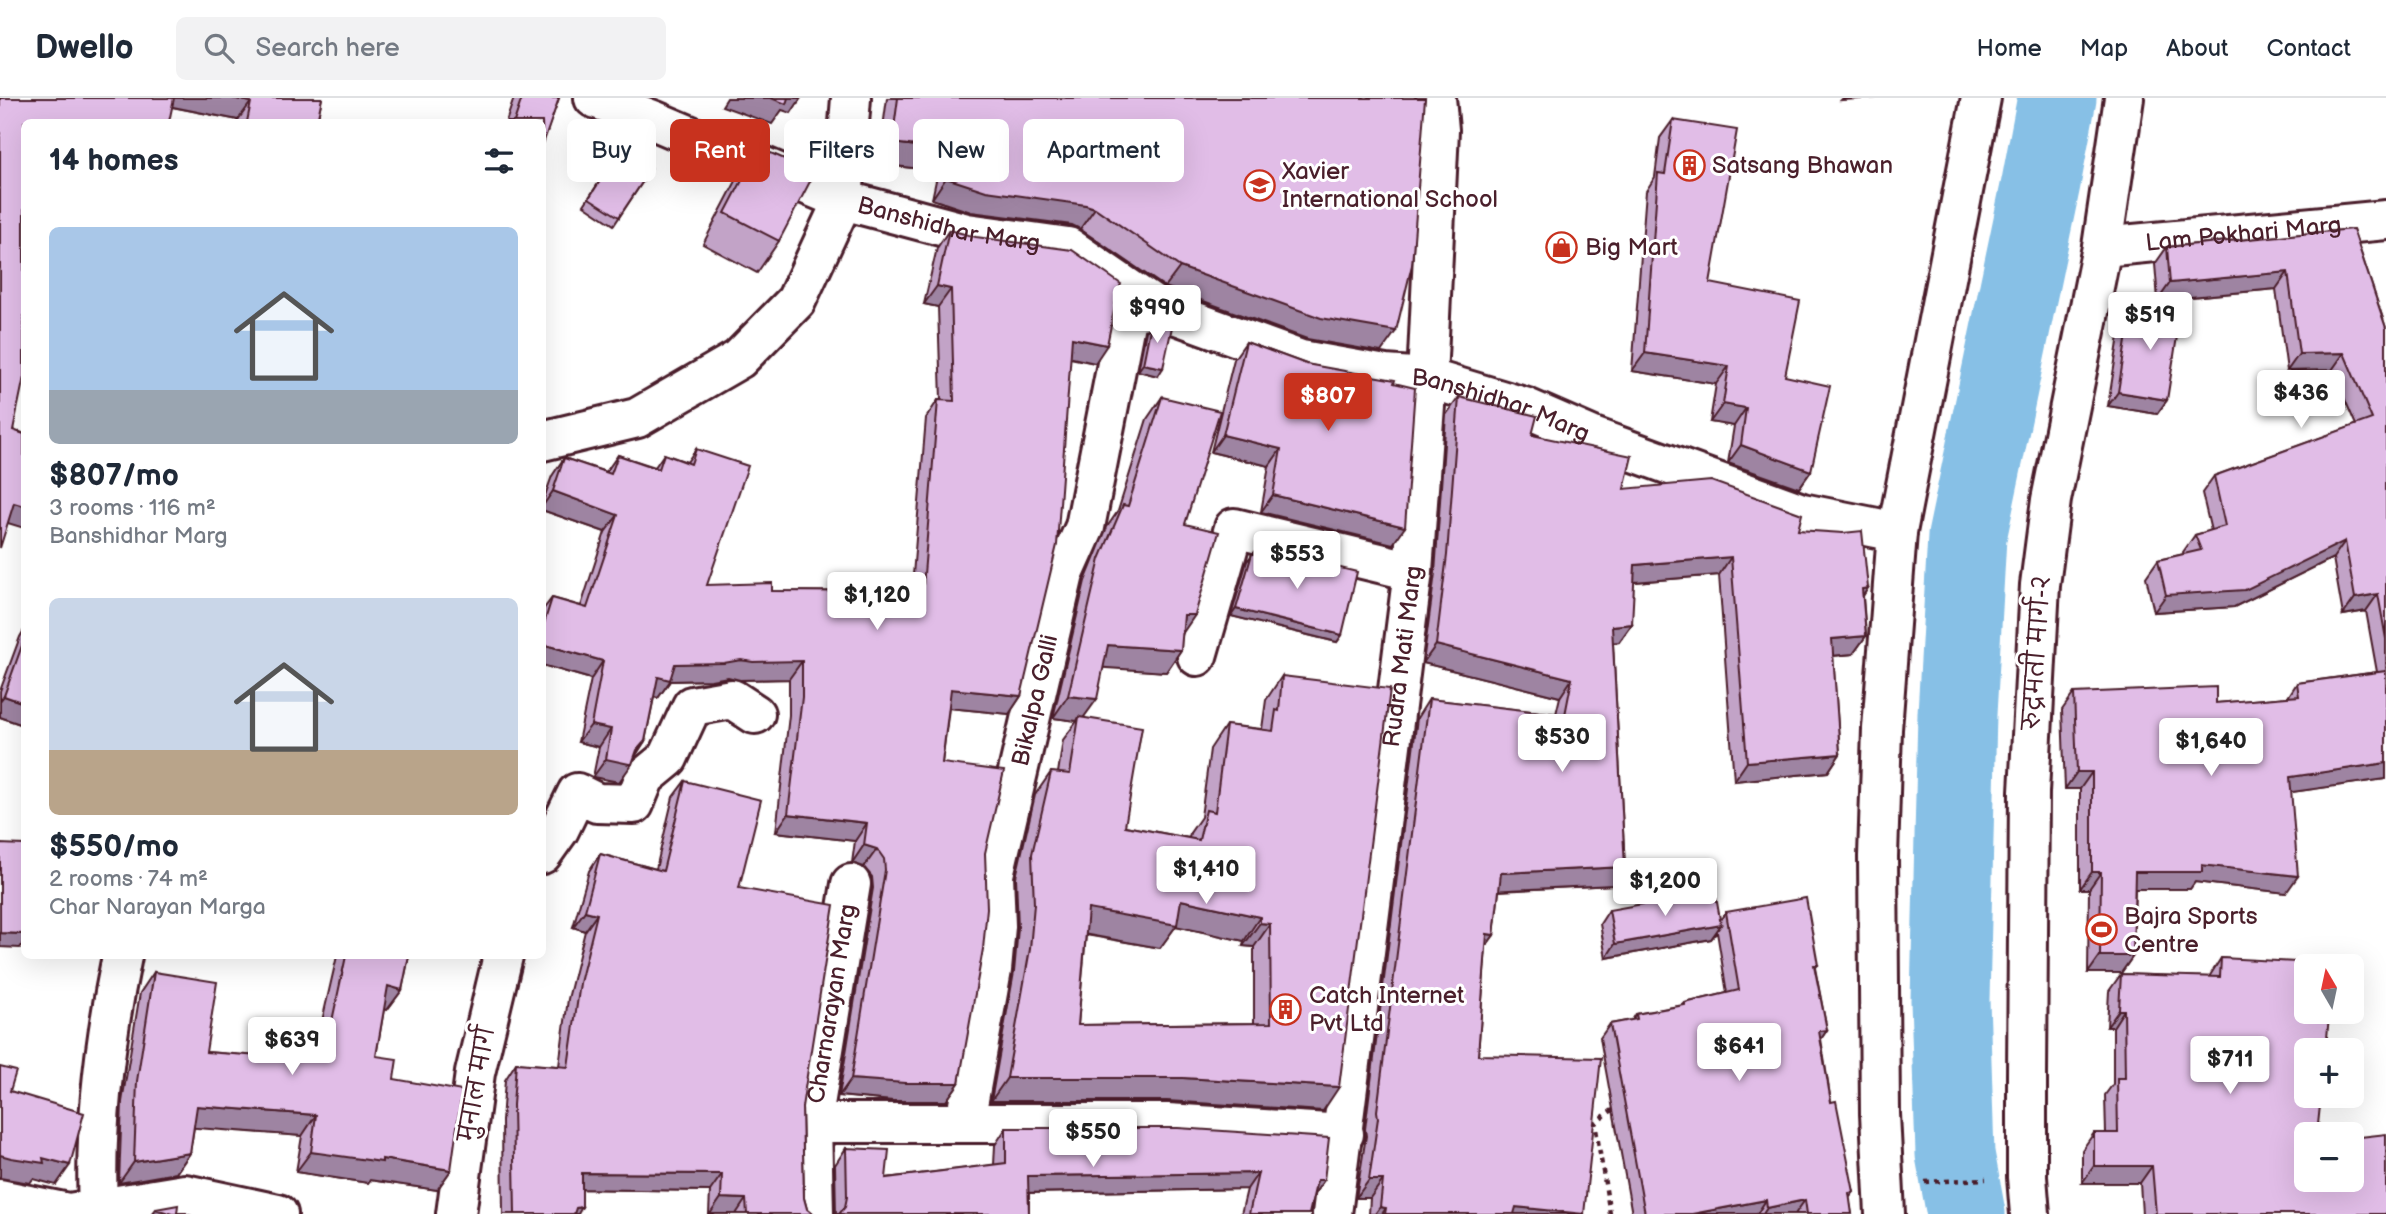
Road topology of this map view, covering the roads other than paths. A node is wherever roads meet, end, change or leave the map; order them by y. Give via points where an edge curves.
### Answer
1 (594, 98) edge
2 (851, 98) edge
3 (1436, 98) edge
4 (1981, 98) edge
5 (2124, 98) edge
6 (843, 200) junction
7 (2386, 220) edge
8 (2102, 247) junction
9 (1154, 307) junction
10 (1427, 378) junction
11 (546, 440) edge
12 (1898, 532) junction
13 (1413, 571) junction
14 (1197, 656) dead end
15 (755, 714) dead end
16 (546, 848) edge
17 (851, 884) dead end
18 (122, 959) edge
19 (501, 959) edge
20 (965, 1122) junction
21 (812, 1123) junction
22 (1344, 1134) junction
23 (2029, 1195) edge
24 (0, 1199) edge
25 (1883, 1199) edge
26 (98, 1207) junction
27 (278, 1214) edge
28 (456, 1214) edge
29 (814, 1214) edge
30 (1332, 1214) edge

1 - 6 street, Banshidhar Marg
2 - 6 street
3 - 10 street, Rudra Mati Marg via 1439,130
4 - 12 street
5 - 8 street, रुद्रमती मार्ग-२
6 - 9 street, Banshidhar Marg via 967,233 1068,247
6 - 11 street via 796,301 739,359 637,418
7 - 8 street, Lam Pokhari Marg
8 - 23 street, रुद्रमती मार्ग-२ via 2051,500 2040,585 2029,792
9 - 10 street, Banshidhar Marg via 1300,360
9 - 20 street, Bikalpa Galli via 1127,313 1085,527 1065,574 994,875 992,970
10 - 12 street, Banshidhar Marg via 1524,407 1802,513
10 - 13 street, Rudra Mati Marg
12 - 25 street via 1882,729 1878,857
13 - 14 street via 1234,528
13 - 22 street, Rudra Mati Marg
15 - 16 street via 732,699 692,706 668,758 645,777 634,804 597,803 577,793
17 - 21 street, Charnarayan Marg
18 - 26 street via 100,1090
19 - 28 street, मुनाल मार्ग via 475,1073
20 - 21 street, Charnarayan Marg
20 - 22 street, Charnarayan Marg via 1167,1123
21 - 29 street, Charnarayan Marg
22 - 30 street, Rudra Mati Marg
24 - 26 street via 69,1213
26 - 27 street via 185,1194

